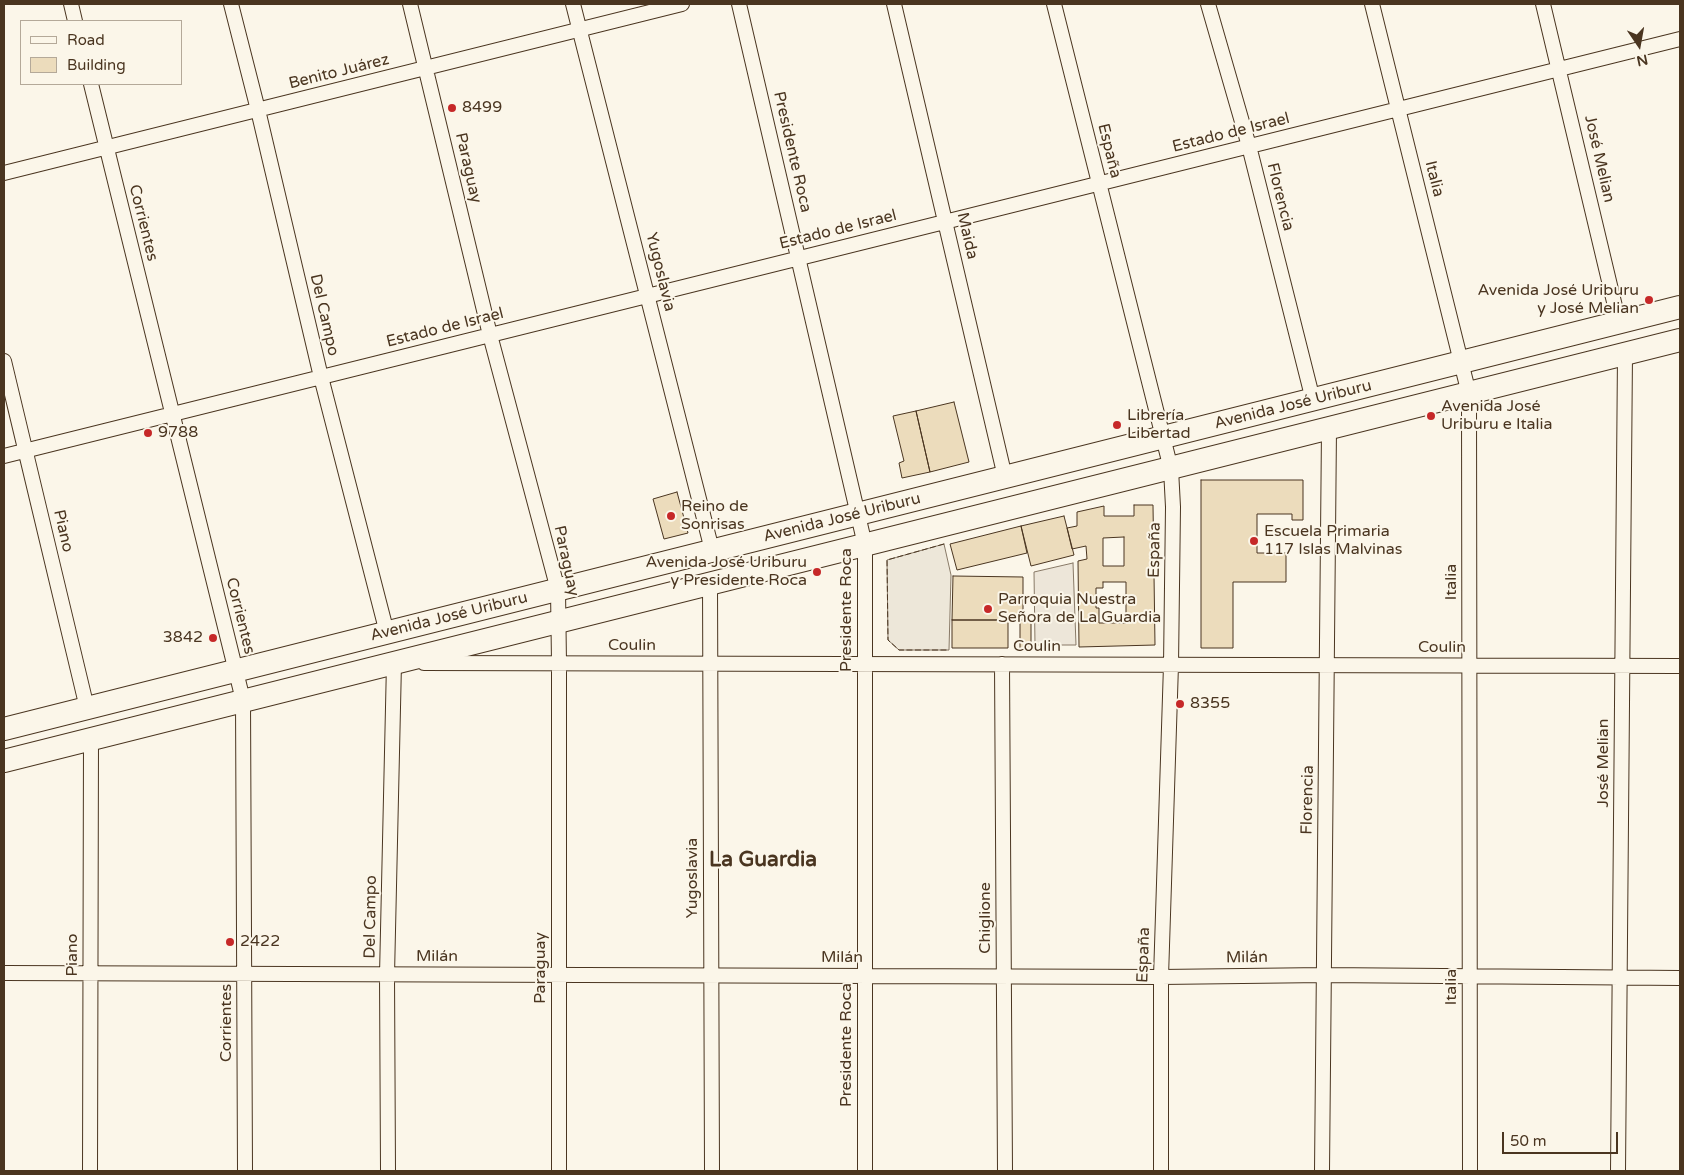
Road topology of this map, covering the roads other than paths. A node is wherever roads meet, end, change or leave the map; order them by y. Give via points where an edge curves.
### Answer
1 (71, 4) edge
2 (231, 4) edge
3 (410, 4) edge
4 (573, 4) edge
5 (682, 4) edge
6 (739, 4) edge
7 (894, 4) edge
8 (1054, 4) edge
9 (1208, 4) edge
10 (1372, 4) edge
11 (1543, 4) edge
12 (75, 20) edge
13 (580, 29) junction
14 (1680, 39) edge
15 (426, 67) junction
16 (1560, 69) junction
17 (91, 85) edge
18 (1398, 109) junction
19 (258, 110) junction
20 (1249, 146) junction
21 (107, 148) junction
22 (4, 174) edge
23 (1099, 184) junction
24 (945, 222) junction
25 (799, 258) junction
26 (648, 296) junction
27 (1680, 307) edge
28 (1619, 322) junction
29 (490, 335) junction
30 (1680, 340) edge
31 (1625, 354) junction
32 (4, 361) edge
33 (1461, 362) junction
34 (321, 377) junction
35 (1469, 394) junction
36 (1313, 400) junction
37 (172, 413) junction
38 (1330, 429) junction
39 (1164, 438) junction
40 (26, 450) junction
41 (4, 456) edge
42 (1171, 469) junction
43 (1005, 477) junction
44 (858, 514) junction
45 (865, 545) junction
46 (712, 550) junction
47 (710, 584) junction
48 (558, 590) junction
49 (559, 622) junction
50 (388, 633) junction
51 (394, 663) junction
52 (559, 663) junction
53 (710, 664) junction
54 (865, 664) junction
55 (1002, 664) junction
56 (1171, 665) junction
57 (1327, 665) junction
58 (1469, 666) junction
59 (1622, 666) junction
60 (1680, 666) edge
61 (236, 671) junction
62 (243, 700) junction
63 (88, 708) junction
64 (4, 729) edge
65 (91, 739) junction
66 (4, 761) edge
67 (4, 973) edge
68 (90, 974) junction
69 (244, 974) junction
70 (387, 975) junction
71 (559, 975) junction
72 (1324, 975) junction
73 (711, 976) junction
74 (865, 976) junction
75 (1004, 976) junction
76 (1161, 977) junction
77 (1470, 977) junction
78 (1620, 978) junction
79 (1680, 978) edge
80 (90, 1171) edge
81 (245, 1171) edge
82 (388, 1171) edge
83 (559, 1171) edge
84 (712, 1171) edge
85 (865, 1171) edge
86 (1005, 1171) edge
87 (1161, 1171) edge
88 (1322, 1171) edge
89 (1470, 1171) edge
90 (1618, 1171) edge

1 - 12 street
2 - 19 street, Del Campo
3 - 15 street, Paraguay
4 - 13 street, Yugoslavia
5 - 13 street, Benito Juárez
6 - 25 street, Presidente Roca
7 - 24 street, Maida
8 - 23 street, España
9 - 20 street, Florencia
10 - 18 street, Italia
11 - 16 street, José Melian
13 - 15 street, Benito Juárez
13 - 26 street, Yugoslavia
14 - 16 street, Estado de Israel
15 - 19 street, Benito Juárez
15 - 29 street, Paraguay
16 - 18 street, Estado de Israel
16 - 28 street, José Melian
17 - 21 street, Corrientes
18 - 20 street, Estado de Israel
18 - 33 street, Italia
19 - 21 street, Benito Juárez
19 - 34 street, Del Campo
20 - 23 street, Estado de Israel
20 - 36 street, Florencia
21 - 22 street, Benito Juárez
21 - 37 street, Corrientes
23 - 24 street, Estado de Israel
23 - 39 street, España
24 - 25 street, Estado de Israel
24 - 43 street, Maida
25 - 26 street, Estado de Israel
25 - 44 street, Presidente Roca
26 - 29 street, Estado de Israel
26 - 46 street, Yugoslavia
27 - 28 main road, Avenida José Uriburu
28 - 33 main road, Avenida José Uriburu
29 - 34 street, Estado de Israel
29 - 48 street, Paraguay
30 - 31 main road, Avenida José Uriburu
31 - 35 main road, Avenida José Uriburu
31 - 59 street, José Melian
32 - 40 street, Piano
33 - 35 street, Italia
33 - 36 main road, Avenida José Uriburu
34 - 37 street, Estado de Israel
34 - 50 street, Del Campo
35 - 38 main road, Avenida José Uriburu
35 - 58 street, Italia
36 - 39 main road, Avenida José Uriburu
37 - 40 street, Estado de Israel
37 - 61 street, Corrientes
38 - 42 main road, Avenida José Uriburu
38 - 57 street, Florencia
39 - 42 street, España
39 - 43 main road, Avenida José Uriburu
40 - 41 street, Estado de Israel
40 - 63 street, Piano
42 - 45 main road, Avenida José Uriburu
42 - 56 street, España
43 - 44 main road, Avenida José Uriburu
44 - 45 street, Presidente Roca
44 - 46 main road, Avenida José Uriburu
45 - 47 main road, Avenida José Uriburu
45 - 54 street, Presidente Roca
46 - 48 main road, Avenida José Uriburu
47 - 49 main road, Avenida José Uriburu
47 - 53 street, Yugoslavia
48 - 49 street, Paraguay
48 - 50 main road, Avenida José Uriburu
49 - 51 main road, Avenida José Uriburu
49 - 52 street, Paraguay
50 - 61 main road, Avenida José Uriburu
51 - 52 street, Coulin
51 - 62 main road, Avenida José Uriburu
51 - 70 street, Del Campo
52 - 53 street, Coulin
52 - 71 street, Paraguay
53 - 54 street, Coulin
53 - 73 street, Yugoslavia
54 - 55 street, Coulin
54 - 74 street, Presidente Roca
55 - 56 street, Coulin
55 - 75 street, Chiglione
56 - 57 street, Coulin
56 - 76 street, España
57 - 58 street, Coulin
57 - 72 street, Florencia
58 - 59 street, Coulin
58 - 77 street, Italia
59 - 60 street, Coulin
59 - 78 street, José Melian
61 - 62 street, Corrientes
61 - 63 main road, Avenida José Uriburu
62 - 65 main road, Avenida José Uriburu
62 - 69 street, Corrientes
63 - 64 main road, Avenida José Uriburu
65 - 66 main road, Avenida José Uriburu
65 - 68 street, Piano
67 - 68 street, Milán
68 - 69 street, Milán
68 - 80 street, Piano
69 - 70 street, Milán
69 - 81 street, Corrientes
70 - 71 street, Milán
70 - 82 street, Del Campo
71 - 73 street, Milán
71 - 83 street, Paraguay
72 - 76 street, Milán
72 - 77 street, Milán
72 - 88 street, Florencia
73 - 74 street, Milán
73 - 84 street, Yugoslavia
74 - 75 street, Milán
74 - 85 street, Presidente Roca
75 - 76 street, Milán
75 - 86 street, Chiglione
76 - 87 street, España
77 - 78 street, Milán
77 - 89 street, Italia
78 - 79 street, Milán
78 - 90 street, José Melian

